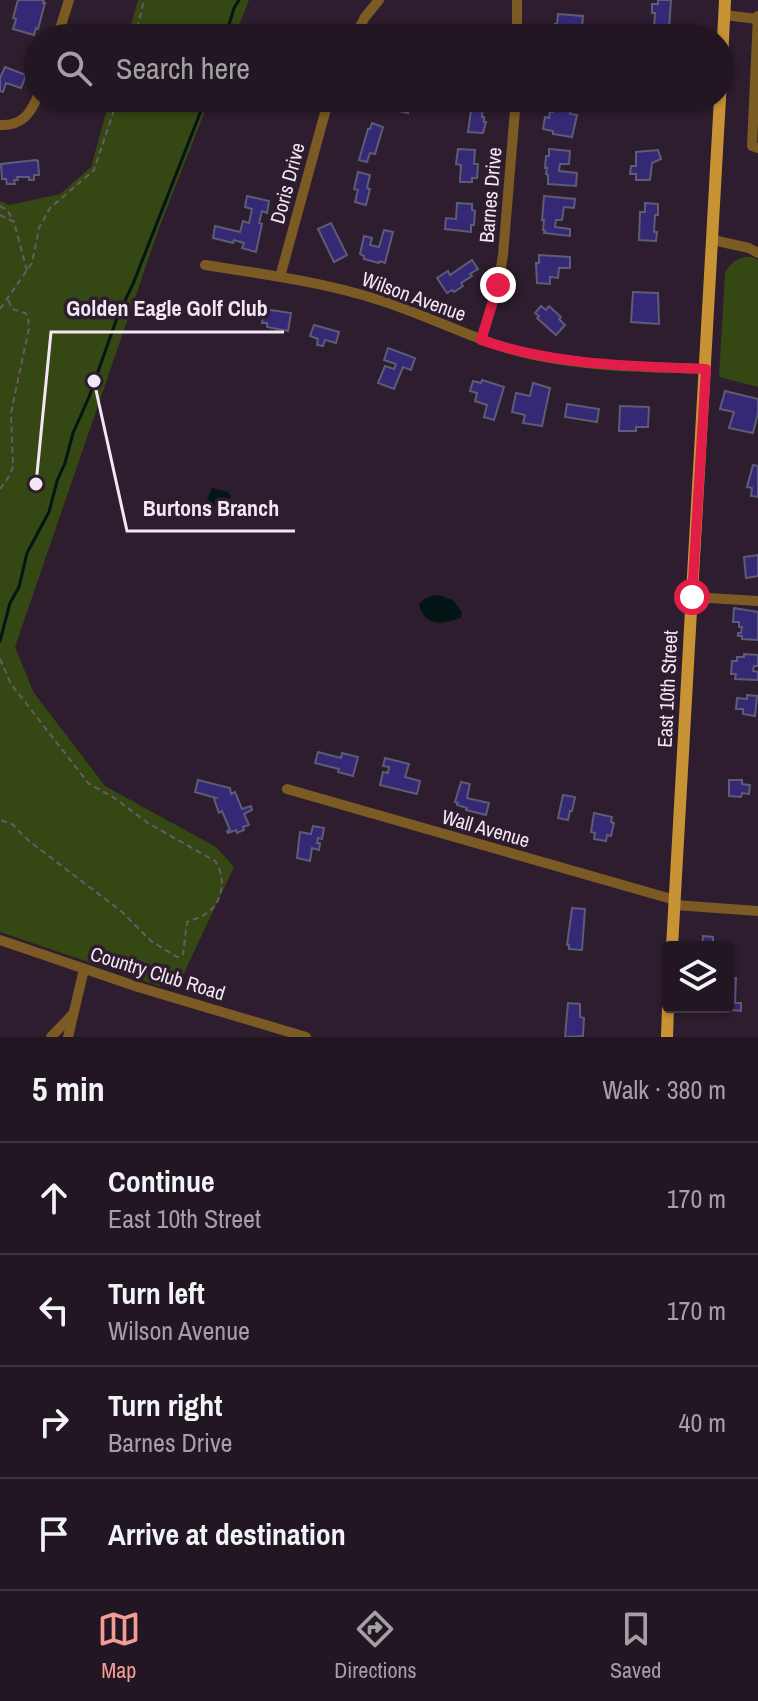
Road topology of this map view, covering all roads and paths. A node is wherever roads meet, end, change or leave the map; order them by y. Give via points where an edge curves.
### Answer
1 (69, 0) edge
2 (144, 0) edge
3 (379, 0) edge
4 (517, 0) edge
5 (725, 0) edge
6 (724, 15) junction
7 (758, 18) edge
8 (61, 24) edge
9 (138, 24) edge
10 (361, 24) edge
11 (517, 24) edge
12 (724, 24) edge
13 (757, 71) edge
14 (29, 112) edge
15 (113, 112) edge
16 (325, 112) edge
17 (515, 112) edge
18 (719, 112) edge
19 (0, 125) edge
20 (758, 148) edge
21 (0, 206) edge
22 (0, 215) edge
23 (14, 222) junction
24 (713, 240) junction
25 (758, 253) edge
26 (205, 265) dead end
27 (27, 271) junction
28 (280, 277) junction
29 (7, 298) junction
30 (0, 309) edge
31 (481, 340) junction
32 (706, 369) junction
33 (0, 489) edge
34 (692, 597) junction
35 (758, 601) edge
36 (1, 660) edge
37 (287, 789) dead end
38 (0, 820) edge
39 (675, 902) junction
40 (758, 911) edge
41 (0, 940) edge
42 (672, 941) edge
43 (84, 969) junction
44 (668, 1013) edge
45 (74, 1014) junction
46 (51, 1037) edge
47 (68, 1037) edge
48 (306, 1037) edge
49 (667, 1037) edge

1 - 8 street
2 - 9 path
3 - 10 street
4 - 11 street
5 - 6 main road, East 10th Street
6 - 7 street
6 - 12 main road, East 10th Street
7 - 13 street
13 - 20 street via 752,146
14 - 19 street via 15,124
15 - 27 path via 94,170 50,208
16 - 28 street, Doris Drive
17 - 31 street, Barnes Drive via 503,255
18 - 24 main road, East 10th Street
21 - 23 path
22 - 23 path
23 - 27 path
24 - 25 street
24 - 32 main road, East 10th Street
26 - 28 street, Wilson Avenue
27 - 29 path
28 - 31 street, Wilson Avenue via 381,300
29 - 30 path
29 - 33 path via 12,309 28,316 29,328 11,413 13,466
31 - 32 street, Wilson Avenue via 528,354 601,365
32 - 34 main road, East 10th Street
34 - 35 street
34 - 39 main road, East 10th Street
36 - 38 path via 11,684 89,784 215,861 222,877 220,896 211,910 187,922 183,954 177,957 12,824
37 - 39 street, Wall Avenue
39 - 40 street, Wall Avenue
39 - 42 main road, East 10th Street
41 - 43 street, Country Club Road
43 - 45 street
43 - 48 street, Country Club Road
44 - 49 main road
45 - 46 street
45 - 47 street

